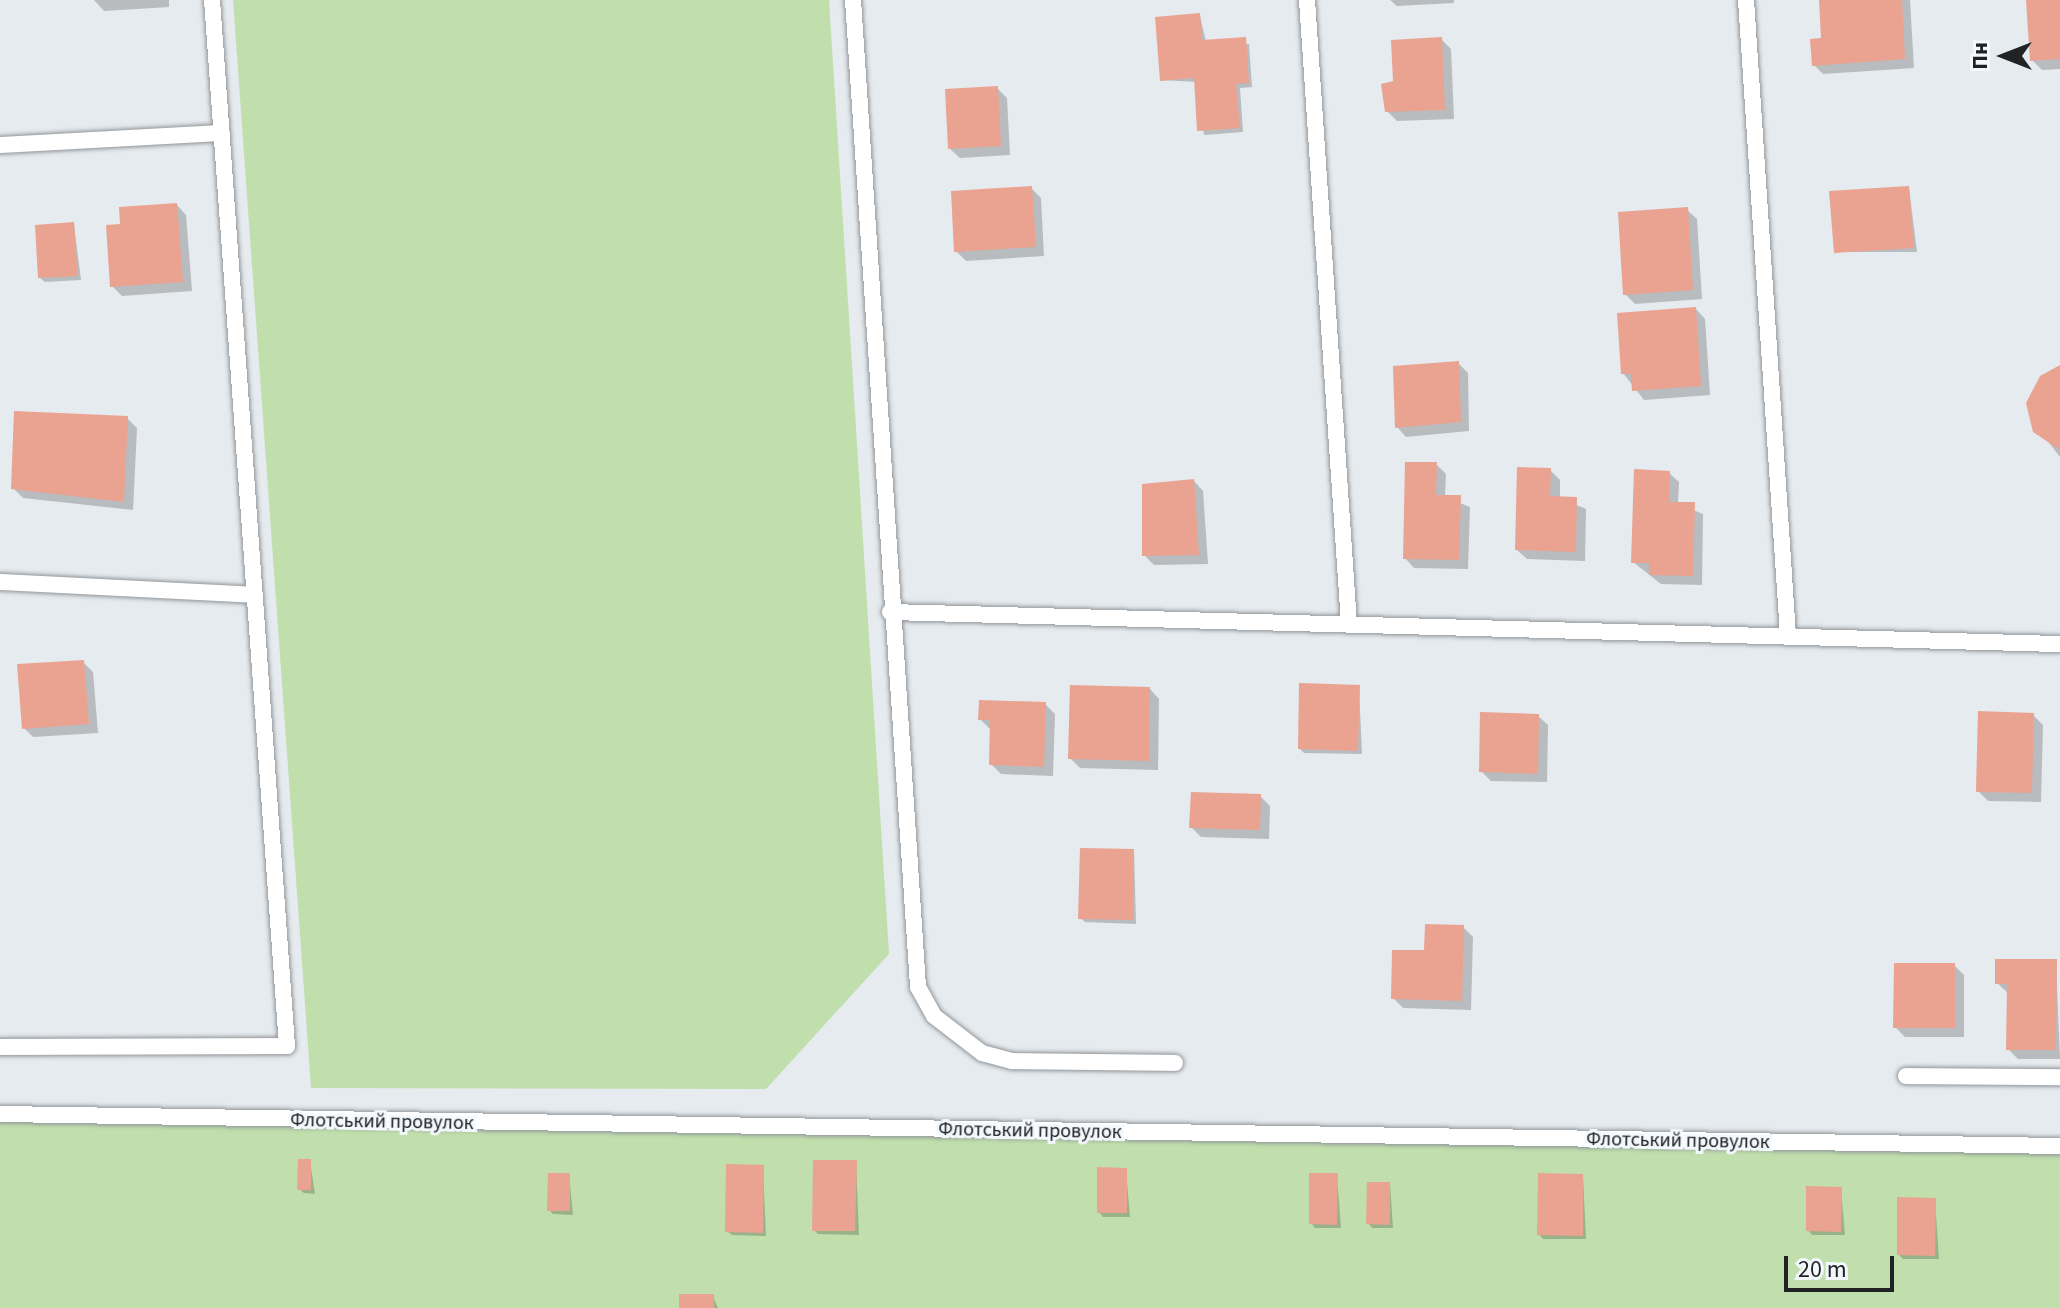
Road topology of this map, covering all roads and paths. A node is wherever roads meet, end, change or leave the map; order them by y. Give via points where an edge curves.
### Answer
1 (212, 0) edge
2 (853, 0) edge
3 (1307, 0) edge
4 (1746, 0) edge
5 (222, 133) junction
6 (0, 145) edge
7 (0, 582) edge
8 (255, 595) junction
9 (890, 612) junction
10 (1349, 624) junction
11 (1788, 636) junction
12 (2060, 644) edge
13 (0, 1047) edge
14 (1175, 1063) dead end
15 (1906, 1076) dead end
16 (2060, 1077) edge
17 (0, 1114) edge
18 (2060, 1146) edge

1 - 5 lane
2 - 9 lane
3 - 10 lane
4 - 11 lane
5 - 6 lane
5 - 8 lane
7 - 8 lane
8 - 13 lane via 287,1046
9 - 10 lane
9 - 14 lane via 911,956 934,1016 982,1053 1012,1061
10 - 11 lane
11 - 12 lane
15 - 16 lane
17 - 18 lane, Флотський провулок

